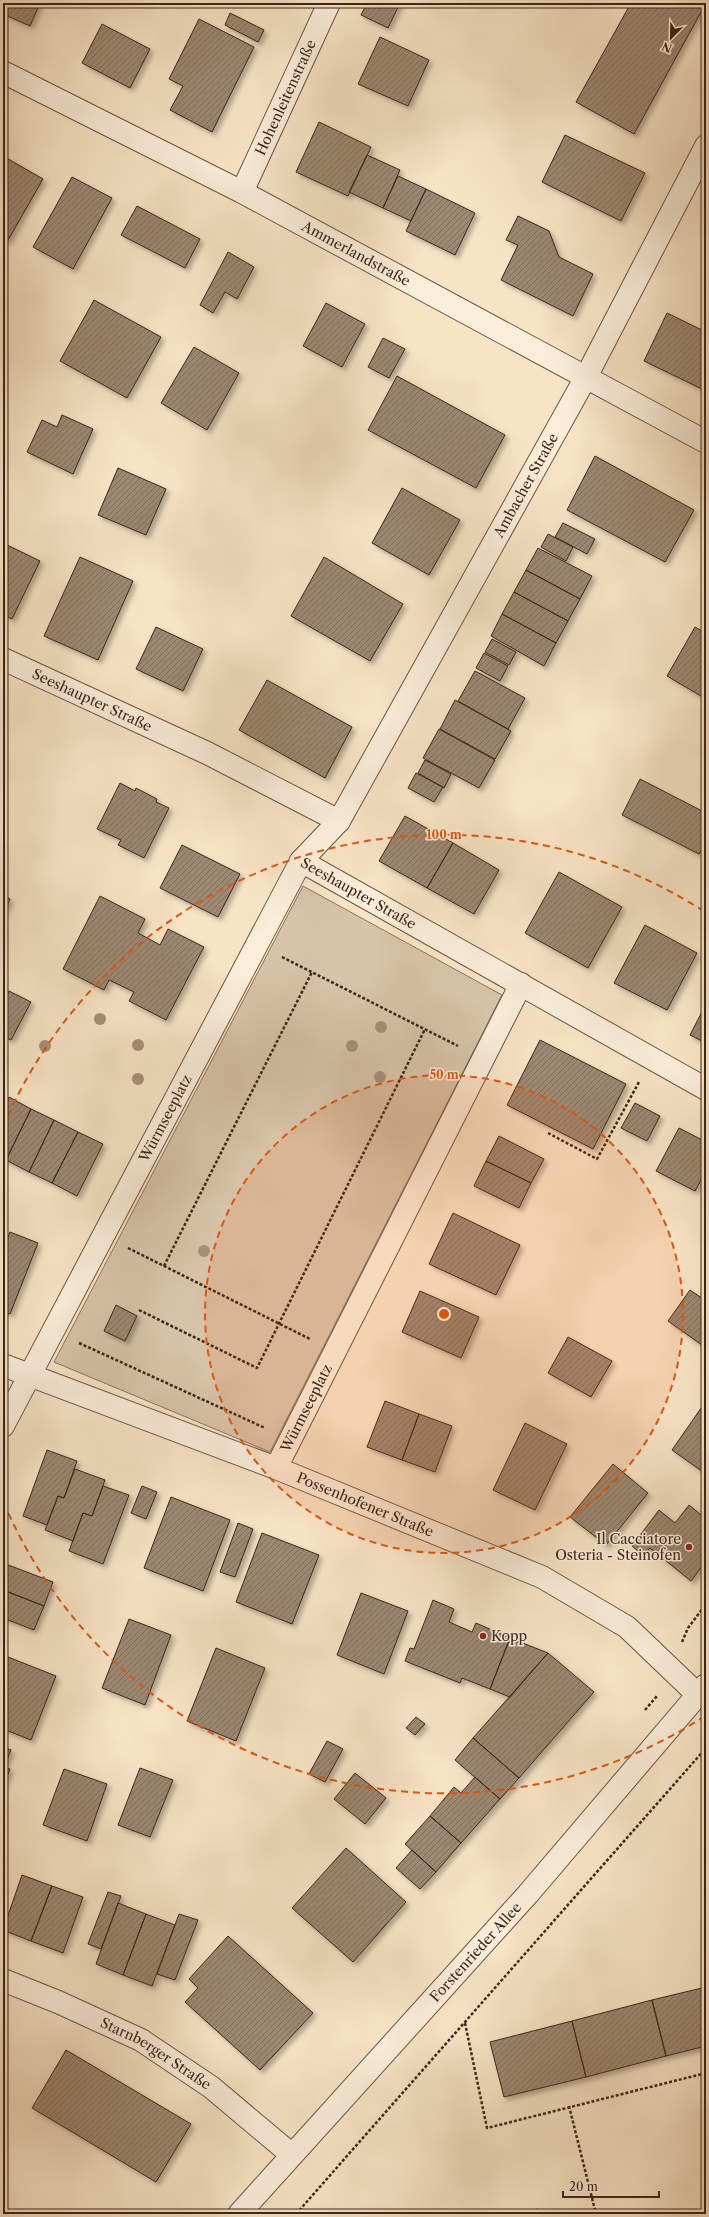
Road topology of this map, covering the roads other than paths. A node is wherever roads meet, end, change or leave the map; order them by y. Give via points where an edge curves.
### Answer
1 (329, 3) edge
2 (3, 72) edge
3 (706, 146) edge
4 (242, 192) junction
5 (586, 377) junction
6 (706, 442) edge
7 (3, 659) edge
8 (339, 821) junction
9 (301, 861) junction
10 (521, 984) junction
11 (706, 1089) edge
12 (3, 1365) edge
13 (30, 1375) junction
14 (3, 1426) edge
15 (276, 1468) junction
16 (702, 1690) edge
17 (3, 1980) edge
18 (292, 2155) junction
19 (239, 2214) edge

1 - 4 street, Hohenleitenstraße
2 - 4 street, Ammerlandstraße
3 - 5 street, Ambacher Straße
4 - 5 street, Ammerlandstraße
5 - 6 street, Ammerlandstraße
5 - 8 street, Ambacher Straße
7 - 8 street, Seeshaupter Straße via 207,753
8 - 9 street, Seeshaupter Straße
9 - 10 street, Seeshaupter Straße
9 - 13 street, Würmseeplatz
10 - 11 street, Seeshaupter Straße
10 - 15 street, Würmseeplatz
12 - 13 street, Possenhofener Straße
13 - 14 street
13 - 15 street, Possenhofener Straße
15 - 16 street, Possenhofener Straße via 542,1577 628,1627 670,1668
16 - 18 street, Forstenrieder Allee via 528,1894
17 - 18 street, Starnberger Straße via 141,2040 211,2087
18 - 19 street, Forstenrieder Allee

